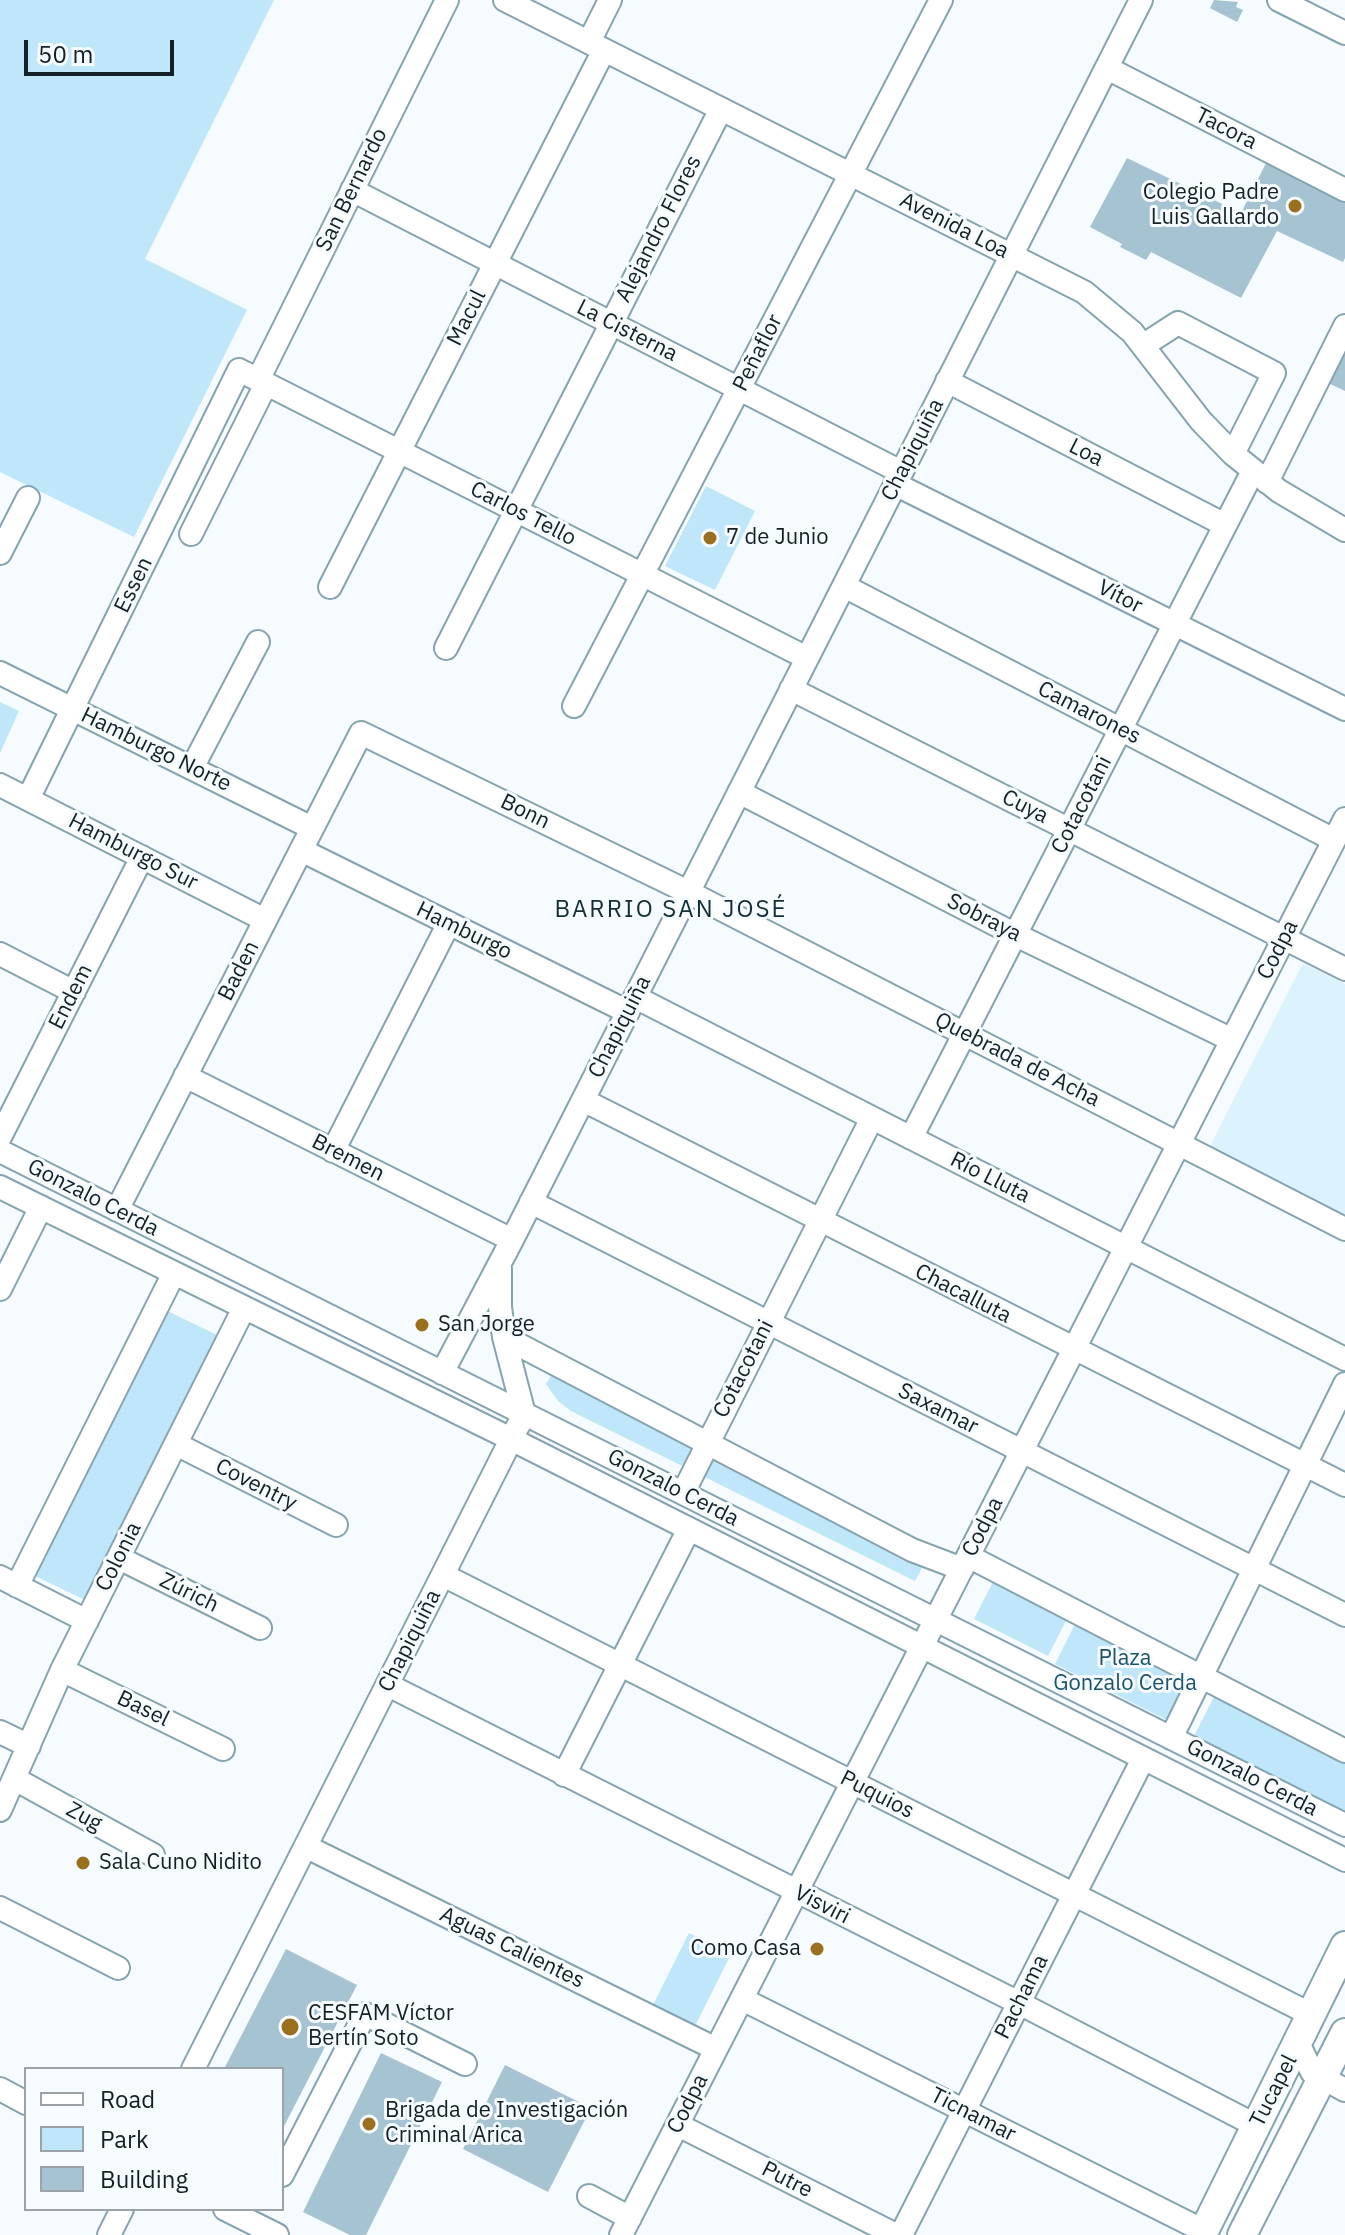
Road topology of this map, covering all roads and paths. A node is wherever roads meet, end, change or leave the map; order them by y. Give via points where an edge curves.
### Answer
1 (447, 0) edge
2 (505, 0) edge
3 (610, 0) edge
4 (1141, 0) edge
5 (1279, 0) edge
6 (933, 3) edge
7 (1345, 33) edge
8 (596, 46) junction
9 (1107, 68) junction
10 (721, 109) junction
11 (851, 174) junction
12 (352, 190) junction
13 (1345, 190) edge
14 (1012, 254) junction
15 (495, 263) junction
16 (612, 323) junction
17 (1345, 326) edge
18 (1144, 345) junction
19 (254, 378) junction
20 (947, 381) junction
21 (739, 389) junction
22 (399, 451) junction
23 (1233, 454) junction
24 (1260, 477) junction
25 (898, 478) junction
26 (28, 498) dead end
27 (516, 511) junction
28 (1225, 525) junction
29 (1345, 530) edge
30 (191, 534) dead end
31 (0, 553) edge
32 (643, 574) junction
33 (844, 586) junction
34 (330, 587) dead end
35 (1175, 624) junction
36 (258, 642) dead end
37 (446, 648) dead end
38 (807, 658) junction
39 (0, 673) edge
40 (791, 689) junction
41 (574, 706) dead end
42 (73, 709) junction
43 (1345, 709) edge
44 (1121, 730) junction
45 (361, 733) joint
46 (192, 768) junction
47 (0, 785) edge
48 (739, 792) junction
49 (28, 799) junction
50 (312, 828) junction
51 (1069, 830) junction
52 (1340, 833) edge
53 (301, 850) junction
54 (142, 857) junction
55 (688, 892) junction
56 (265, 920) junction
57 (449, 923) junction
58 (1016, 935) junction
59 (1284, 938) junction
60 (0, 954) edge
61 (1345, 969) edge
62 (74, 992) junction
63 (632, 1004) junction
64 (965, 1034) junction
65 (1232, 1040) junction
66 (185, 1076) junction
67 (583, 1100) junction
68 (872, 1118) junction
69 (0, 1137) edge
70 (911, 1138) junction
71 (1179, 1143) junction
72 (0, 1151) edge
73 (333, 1151) junction
74 (0, 1187) edge
75 (531, 1202) junction
76 (41, 1207) junction
77 (117, 1210) junction
78 (820, 1221) junction
79 (1345, 1229) edge
80 (512, 1240) junction
81 (1126, 1247) junction
82 (500, 1264) junction
83 (174, 1273) junction
84 (0, 1289) edge
85 (244, 1308) junction
86 (768, 1322) junction
87 (504, 1337) junction
88 (1074, 1350) junction
89 (1345, 1359) edge
90 (442, 1373) junction
91 (1345, 1384) edge
92 (524, 1414) junction
93 (511, 1439) junction
94 (707, 1442) junction
95 (176, 1444) junction
96 (1022, 1452) junction
97 (1305, 1465) junction
98 (1345, 1485) edge
99 (683, 1493) junction
100 (336, 1525) dead end
101 (689, 1529) junction
102 (119, 1558) junction
103 (965, 1563) junction
104 (1254, 1569) junction
105 (443, 1575) junction
106 (8, 1582) edge
107 (1345, 1615) edge
108 (936, 1620) junction
109 (87, 1621) junction
110 (260, 1628) dead end
111 (922, 1647) junction
112 (620, 1665) junction
113 (62, 1670) junction
114 (1201, 1678) junction
115 (388, 1685) junction
116 (0, 1732) edge
117 (1171, 1738) junction
118 (29, 1746) junction
119 (223, 1749) dead end
120 (1345, 1751) edge
121 (1143, 1759) junction
122 (564, 1775) junction
123 (15, 1779) junction
124 (852, 1783) junction
125 (0, 1810) edge
126 (1345, 1825) edge
127 (307, 1847) junction
128 (153, 1855) dead end
129 (1345, 1860) edge
130 (797, 1893) junction
131 (1074, 1895) junction
132 (0, 1908) edge
133 (1345, 1946) edge
134 (118, 1968) dead end
135 (742, 1999) junction
136 (1019, 2003) junction
137 (1312, 2015) junction
138 (1345, 2033) edge
139 (1298, 2043) junction
140 (716, 2049) junction
141 (465, 2064) dead end
142 (194, 2067) edge
143 (1333, 2084) edge
144 (0, 2089) edge
145 (24, 2102) edge
146 (964, 2111) junction
147 (678, 2125) junction
148 (1257, 2126) junction
149 (284, 2171) edge
150 (589, 2196) dead end
151 (121, 2211) edge
152 (229, 2211) edge
153 (262, 2226) edge
154 (626, 2227) edge
155 (1203, 2233) edge
156 (109, 2235) edge
157 (898, 2235) edge
158 (1242, 2235) edge

1 - 12 street, San Bernardo
2 - 8 street, Avenida Loa
3 - 8 street, Macul
4 - 9 street, Chapiquiña
5 - 7 street
6 - 11 street, Peñaflor
8 - 10 street, Avenida Loa
8 - 15 street, Macul
9 - 13 street, Tacora
9 - 14 street, Chapiquiña
10 - 11 street, Avenida Loa
10 - 16 street, Alejandro Flores
11 - 14 street, Avenida Loa
11 - 21 street, Peñaflor
12 - 15 street, La Cisterna
12 - 19 street, San Bernardo
14 - 18 street, Avenida Loa via 1084,292
14 - 20 street, Chapiquiña
15 - 16 street, La Cisterna
15 - 22 street, Macul
16 - 21 street, La Cisterna
16 - 27 street, Alejandro Flores
17 - 24 street, Cotacotani
18 - 23 street, Avenida Loa
18 - 23 street via 1178,323 1274,373
19 - 22 street, Carlos Tello
19 - 30 street, San Bernardo
19 - 42 street, Essen
20 - 25 street, Chapiquiña
20 - 28 street, Loa
21 - 25 street, La Cisterna
21 - 32 street, Peñaflor
22 - 27 street, Carlos Tello
22 - 34 street, Macul
23 - 24 street, Avenida Loa
24 - 28 street, Cotacotani
24 - 29 street, Avenida Loa
25 - 33 street, Chapiquiña
25 - 35 street, Vítor
26 - 31 street
27 - 32 street, Carlos Tello
27 - 37 street, Alejandro Flores
28 - 35 street, Cotacotani
32 - 38 street, Carlos Tello
32 - 41 street, Peñaflor
33 - 38 street, Chapiquiña
33 - 44 street, Camarones
35 - 43 street, Vítor
35 - 44 street, Cotacotani
36 - 46 street
38 - 40 street, Chapiquiña
39 - 42 street, Hamburgo Norte
40 - 48 street, Chapiquiña
40 - 51 street, Cuya
42 - 46 street, Hamburgo Norte
42 - 49 street, Essen
44 - 51 street, Cotacotani
44 - 52 street, Camarones
45 - 50 street, Baden
45 - 55 street, Bonn
46 - 50 street, Hamburgo Norte
47 - 49 street, Hamburgo Sur
48 - 55 street, Chapiquiña
48 - 58 street, Sobraya
49 - 54 street, Hamburgo Sur
50 - 53 street, Baden
51 - 58 street, Cotacotani
51 - 59 street, Cuya
52 - 59 street, Codpa
53 - 56 street, Baden
53 - 57 street, Hamburgo
54 - 56 street, Hamburgo Sur
54 - 62 street, Endem
55 - 63 street, Chapiquiña
55 - 64 street, Quebrada de Acha
56 - 66 street, Baden
57 - 63 street, Hamburgo
57 - 73 street
58 - 64 street, Cotacotani
58 - 65 street, Sobraya
59 - 61 street, Cuya
59 - 65 street, Codpa
60 - 62 street
62 - 69 street, Endem
63 - 67 street, Chapiquiña
63 - 68 street, Río Lluta
64 - 70 street, Cotacotani
64 - 71 street, Quebrada de Acha
65 - 71 street, Codpa
66 - 73 street, Bremen
66 - 77 street, Baden
67 - 75 street, Chapiquiña
67 - 78 street, Chacalluta
68 - 70 street, Río Lluta
68 - 78 street, Cotacotani
70 - 81 street, Río Lluta
71 - 79 street, Quebrada de Acha
71 - 81 street, Codpa
72 - 77 street, Gonzalo Cerda
73 - 80 street, Bremen
74 - 76 street, Gonzalo Cerda
75 - 80 street, Chapiquiña
75 - 86 street, Saxamar
76 - 83 street, Gonzalo Cerda
76 - 84 street
77 - 90 street, Gonzalo Cerda
78 - 86 street, Cotacotani
78 - 88 street, Chacalluta
80 - 82 street, Chapiquiña
81 - 88 street, Codpa
81 - 89 street, Río Lluta
82 - 87 street, Chapiquiña
82 - 90 street
83 - 85 street, Gonzalo Cerda
83 - 106 street
85 - 93 street, Gonzalo Cerda
85 - 95 street, Colonia
86 - 94 street, Cotacotani
86 - 96 street, Saxamar
87 - 92 street, Chapiquiña
87 - 94 street
88 - 96 street, Codpa
88 - 97 street, Chacalluta
90 - 92 street, Gonzalo Cerda
91 - 97 street
92 - 93 street, Chapiquiña
92 - 99 street, Gonzalo Cerda
93 - 101 street, Gonzalo Cerda
93 - 105 street, Chapiquiña
94 - 99 street, Cotacotani
94 - 103 street via 912,1550
95 - 100 street, Coventry
95 - 102 street, Colonia
96 - 103 street, Codpa
96 - 104 street, Saxamar
97 - 98 street, Chacalluta
97 - 104 street
99 - 108 street, Gonzalo Cerda
101 - 111 street, Gonzalo Cerda
101 - 112 street
102 - 109 street, Colonia
102 - 110 street, Zúrich
103 - 108 street, Codpa
103 - 114 street
104 - 107 street, Saxamar
104 - 114 street
105 - 112 street, Puquios
105 - 115 street, Chapiquiña
106 - 109 street
108 - 111 street, Codpa
108 - 117 street, Gonzalo Cerda
109 - 113 street, Colonia
111 - 121 street, Gonzalo Cerda
111 - 124 street, Codpa
112 - 122 street
112 - 124 street, Puquios
113 - 118 street, Colonia
113 - 119 street, Basel
114 - 117 street
114 - 120 street
115 - 122 street, Visviri
115 - 127 street, Chapiquiña
116 - 118 street
117 - 126 street, Gonzalo Cerda
118 - 123 street, Colonia
121 - 129 street, Gonzalo Cerda
121 - 131 street, Pachama
122 - 130 street, Visviri
123 - 125 street, Colonia
123 - 128 street, Zug
124 - 130 street, Codpa
124 - 131 street, Puquios
127 - 140 street, Aguas Calientes
127 - 142 street, Chapiquiña
130 - 135 street, Codpa
130 - 136 street, Visviri
131 - 136 street, Pachama
131 - 137 street, Puquios
132 - 134 street
133 - 137 main road, Tucapel
135 - 140 street, Codpa
135 - 146 street, Ticnamar
136 - 146 street, Pachama
136 - 148 street, Visviri
137 - 139 main road, Tucapel
138 - 143 main road, Tucapel
139 - 143 street via 1307,2065
139 - 148 main road, Tucapel
140 - 147 street, Codpa
141 - 149 street via 365,2014
143 - 158 main road, Tucapel
144 - 145 street
146 - 155 street, Ticnamar
146 - 157 street, Pachama
147 - 154 street, Codpa
147 - 157 street, Putre
148 - 155 main road, Tucapel
150 - 154 street
151 - 156 street
152 - 153 street

